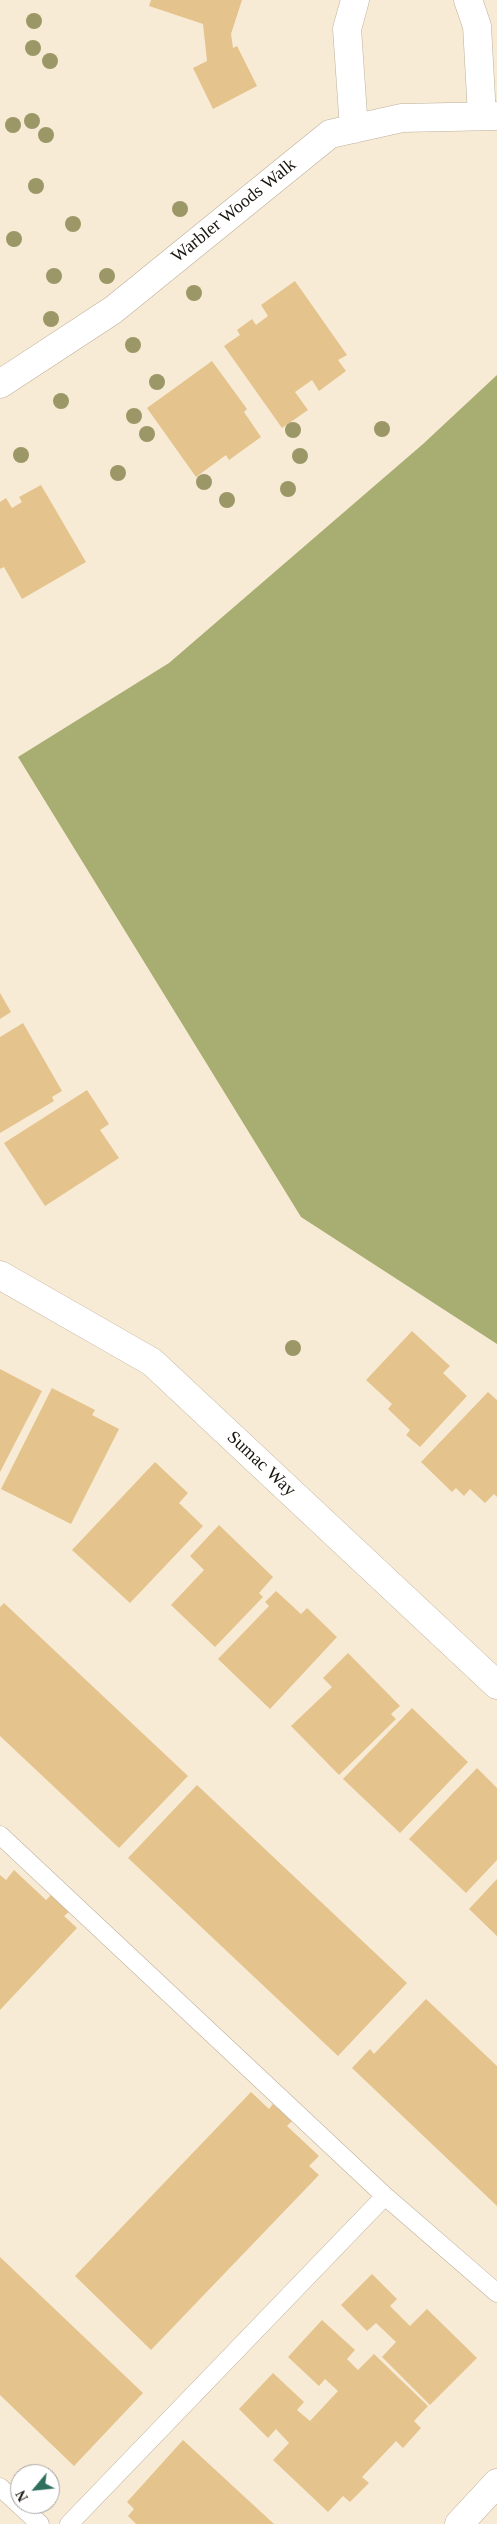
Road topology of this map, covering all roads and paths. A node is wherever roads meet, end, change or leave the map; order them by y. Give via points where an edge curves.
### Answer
1 (355, 0) edge
2 (468, 0) edge
3 (490, 116) edge
4 (354, 129) junction
5 (0, 384) edge
6 (0, 1275) edge
7 (497, 1685) edge
8 (0, 1835) edge
9 (385, 2196) junction
10 (497, 2294) edge
11 (497, 2482) edge
12 (0, 2487) edge
13 (40, 2524) edge
14 (69, 2524) edge
15 (459, 2524) edge

1 - 4 street via 347,29
2 - 3 street via 476,26
3 - 4 street, Warbler Woods Walk via 402,118
4 - 5 street, Warbler Woods Walk via 330,134 113,310
6 - 7 street, Sumac Way via 152,1362
8 - 9 lane
9 - 10 lane
9 - 14 lane
11 - 15 street
12 - 13 lane

